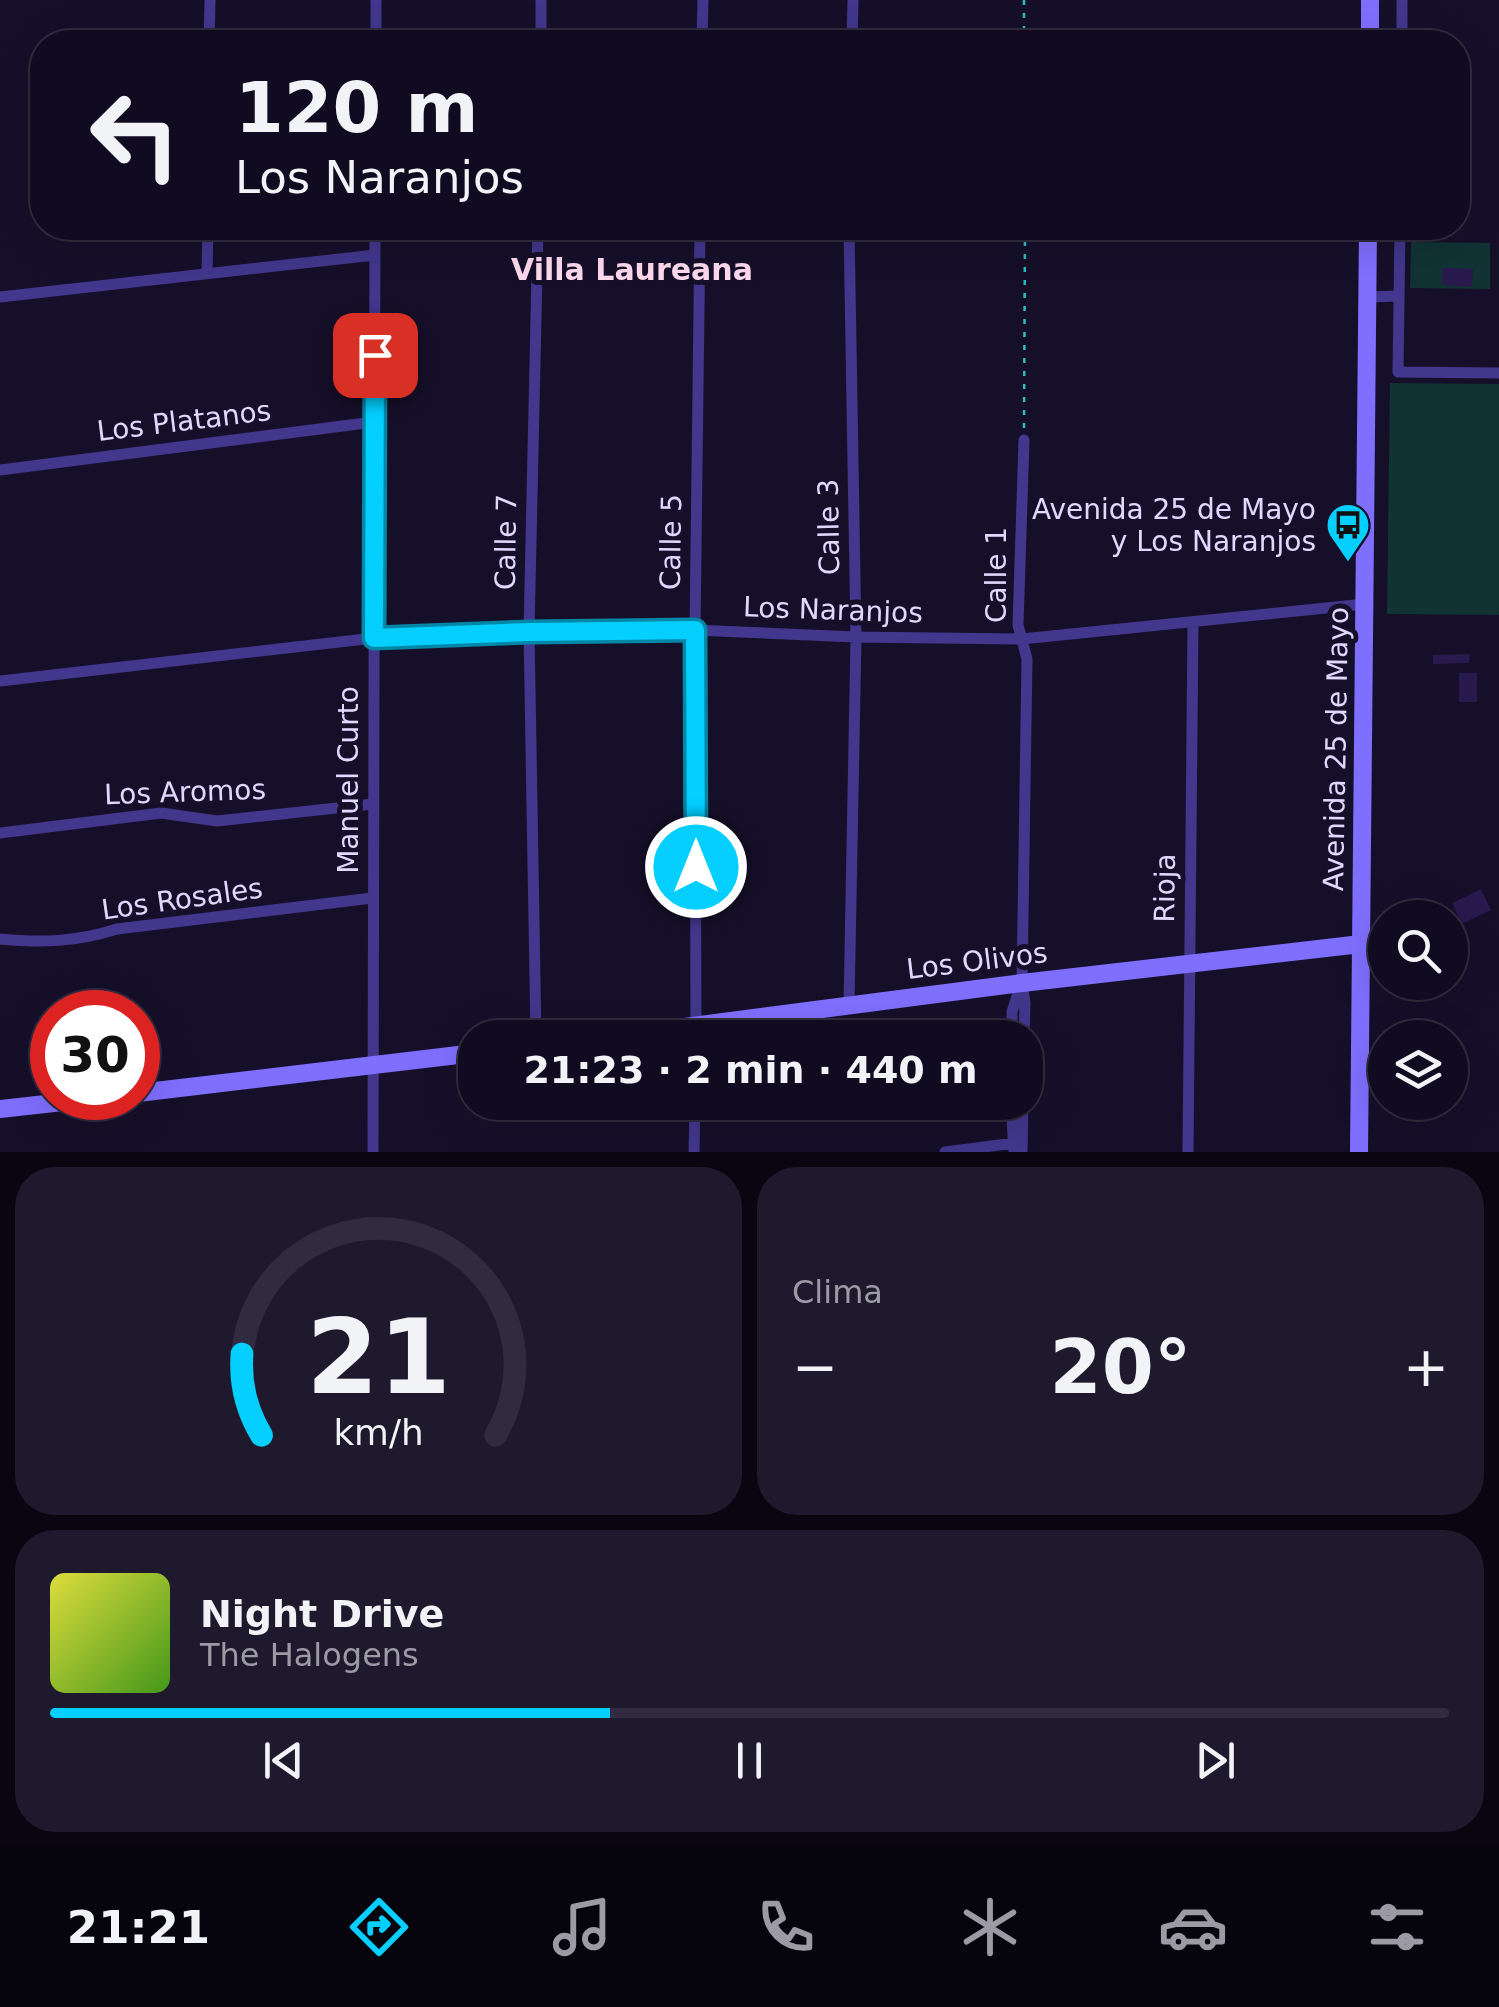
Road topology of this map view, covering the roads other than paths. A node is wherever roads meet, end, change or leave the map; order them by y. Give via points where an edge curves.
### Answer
1 (210, 0) edge
2 (376, 0) edge
3 (541, 0) edge
4 (702, 0) edge
5 (853, 0) edge
6 (1370, 0) edge
7 (1402, 0) edge
8 (209, 30) edge
9 (376, 30) edge
10 (541, 30) edge
11 (702, 30) edge
12 (852, 30) edge
13 (1370, 30) edge
14 (1402, 30) edge
15 (208, 240) edge
16 (375, 240) edge
17 (538, 240) edge
18 (700, 240) edge
19 (850, 240) edge
20 (1368, 240) edge
21 (1400, 240) edge
22 (375, 255) junction
23 (208, 272) junction
24 (1399, 296) junction
25 (0, 297) edge
26 (1368, 297) junction
27 (1499, 373) edge
28 (374, 422) junction
29 (1024, 440) road end
30 (0, 470) edge
31 (1365, 604) junction
32 (1193, 624) junction
33 (695, 630) junction
34 (530, 632) junction
35 (856, 637) junction
36 (374, 638) junction
37 (1022, 639) junction
38 (0, 681) edge
39 (373, 804) junction
40 (0, 832) edge
41 (372, 898) junction
42 (0, 939) edge
43 (1361, 944) junction
44 (1190, 963) junction
45 (1022, 983) junction
46 (849, 1006) junction
47 (536, 1020) edge
48 (696, 1020) edge
49 (763, 1020) edge
50 (1012, 1020) edge
51 (1025, 1020) edge
52 (458, 1055) edge
53 (372, 1066) junction
54 (160, 1090) edge
55 (30, 1106) edge
56 (0, 1109) edge
57 (695, 1120) edge
58 (1014, 1120) edge
59 (1021, 1120) edge
60 (1018, 1147) edge
61 (373, 1152) edge
62 (694, 1152) edge
63 (945, 1152) edge
64 (1188, 1152) edge
65 (1359, 1152) edge

1 - 8 street
2 - 9 street
3 - 10 street
4 - 11 street
5 - 12 street
6 - 13 street
7 - 14 street
15 - 23 street
16 - 22 street, Manuel Curto
17 - 34 street, Calle 7
18 - 33 street, Calle 5
19 - 35 street, Calle 3
20 - 26 street, Avenida 25 de Mayo
21 - 24 street
22 - 23 street
22 - 28 street, Manuel Curto
23 - 25 street
24 - 26 street
24 - 27 street via 1398,372
26 - 31 street, Avenida 25 de Mayo
28 - 30 street, Los Platanos
28 - 36 street, Manuel Curto
29 - 37 street, Calle 1
31 - 32 street, Los Naranjos
31 - 43 street, Avenida 25 de Mayo
32 - 37 street, Los Naranjos
32 - 44 street, Rioja
33 - 34 street, Los Naranjos
33 - 35 street, Los Naranjos
33 - 48 street, Calle 5
34 - 36 street, Los Naranjos
34 - 47 street, Calle 7
35 - 37 street, Los Naranjos
35 - 46 street, Calle 3
36 - 38 street, Los Naranjos
36 - 39 street, Manuel Curto
37 - 45 street, Calle 1
39 - 40 street, Los Aromos via 217,821 161,813
39 - 41 street, Manuel Curto
41 - 42 street, Los Rosales via 116,930 81,941
41 - 53 street, Manuel Curto
43 - 44 street, Los Olivos
43 - 65 street, Avenida 25 de Mayo
44 - 45 street, Los Olivos
44 - 64 street, Rioja
45 - 46 street, Los Olivos
45 - 50 street, Calle 1
45 - 51 street, Calle 1
46 - 49 street, Los Olivos
52 - 53 street
53 - 54 street
53 - 61 street, Manuel Curto
55 - 56 street
57 - 62 street
58 - 60 street
59 - 60 street
60 - 63 street

